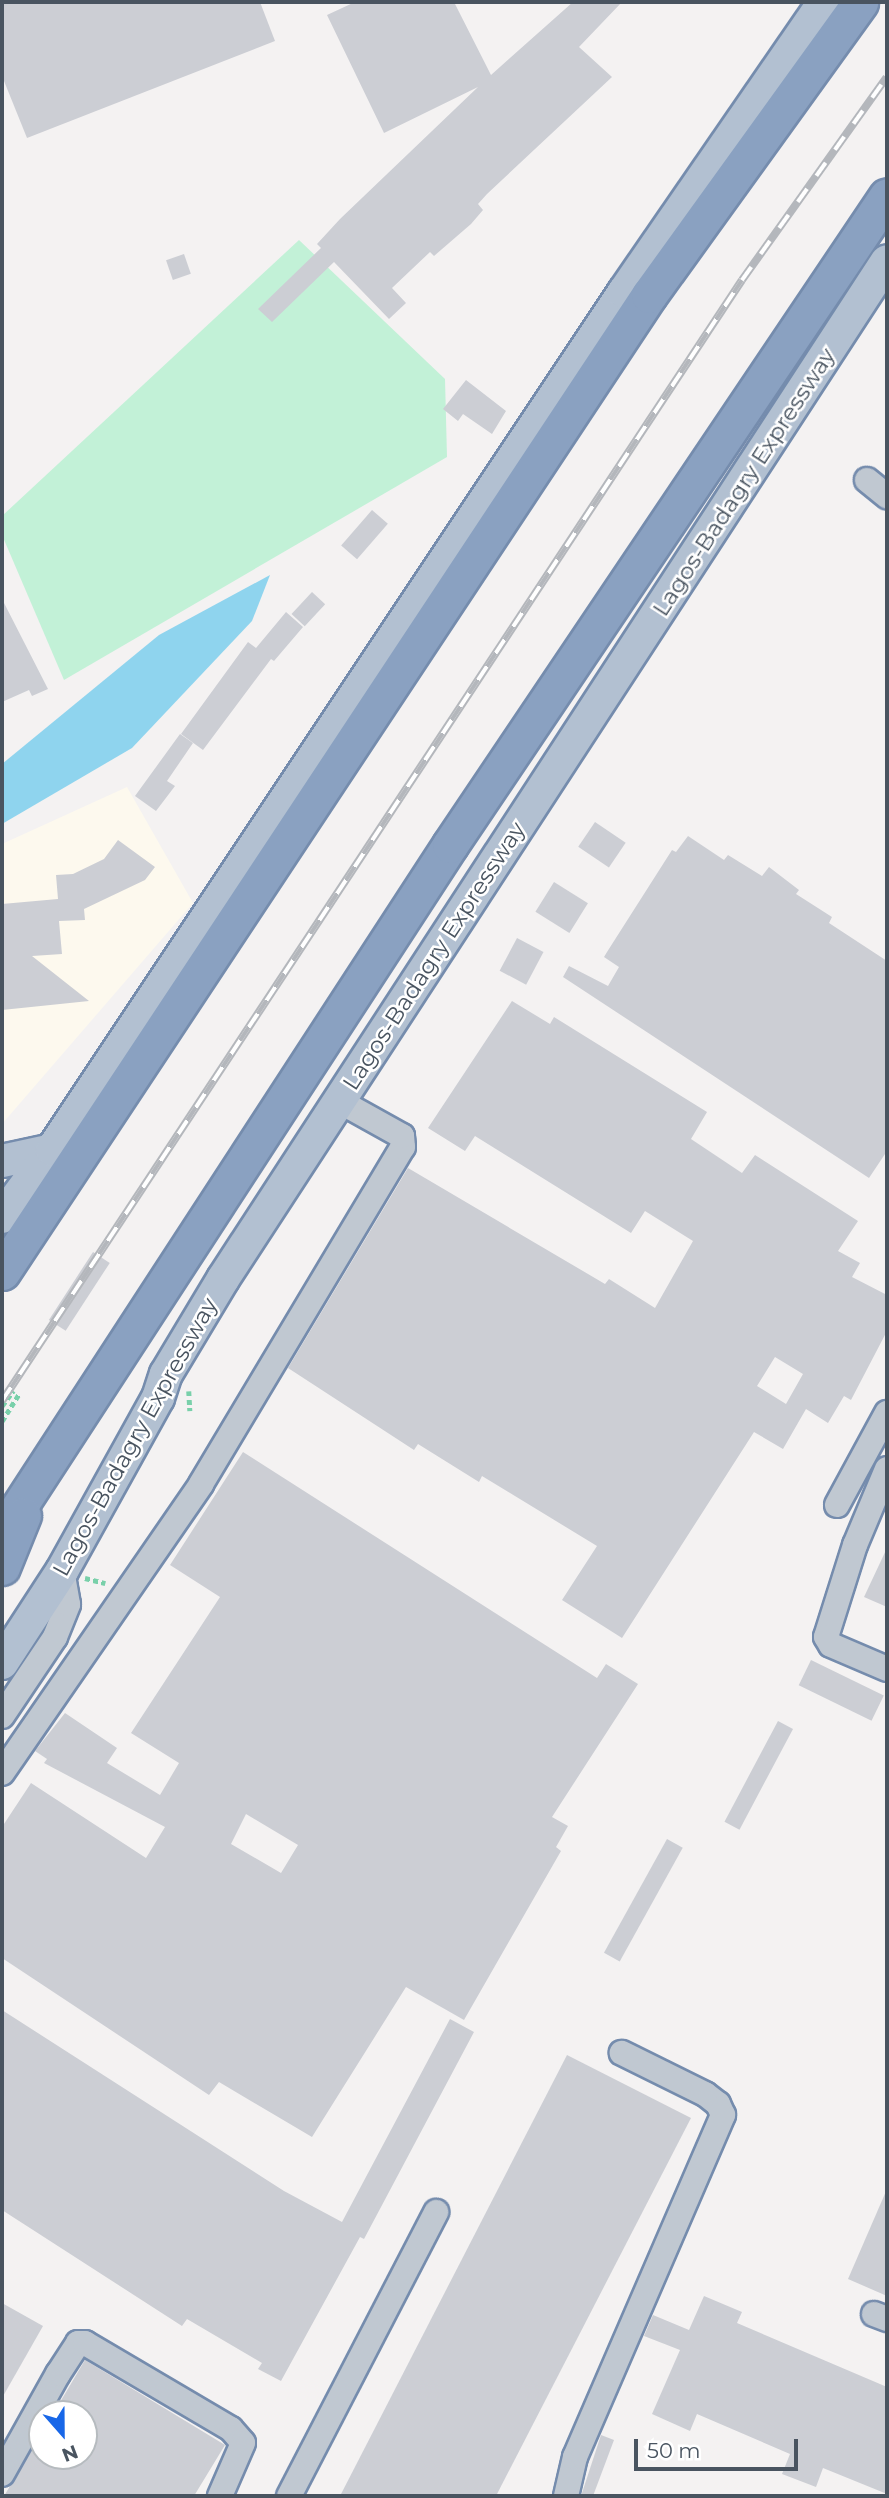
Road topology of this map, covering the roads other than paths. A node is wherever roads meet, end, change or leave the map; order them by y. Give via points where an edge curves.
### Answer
1 (824, 2) edge
2 (860, 2) edge
3 (887, 196) edge
4 (887, 261) edge
5 (867, 480) dead end
6 (887, 496) edge
7 (339, 1101) junction
8 (52, 1150) junction
9 (2, 1161) edge
10 (2, 1217) edge
11 (2, 1272) edge
12 (887, 1413) edge
13 (887, 1469) edge
14 (37, 1482) junction
15 (837, 1505) dead end
16 (2, 1533) edge
17 (2, 1567) edge
18 (62, 1571) junction
19 (2, 1663) edge
20 (887, 1669) edge
21 (2, 1716) edge
22 (2, 1773) edge
23 (622, 2053) dead end
24 (436, 2212) dead end
25 (2, 2474) edge
26 (220, 2496) edge
27 (289, 2496) edge
28 (566, 2496) edge

1 - 8 main road via 624,292
2 - 11 highway via 649,295
3 - 14 highway, Lagos-Badagry Expressway via 450,845
4 - 7 main road, Lagos-Badagry Expressway
5 - 6 street
7 - 18 main road, Lagos-Badagry Expressway via 166,1374 158,1398
7 - 22 street via 402,1136 403,1147 201,1484
8 - 9 main road
8 - 10 main road
12 - 15 street
13 - 20 street via 855,1545 826,1637 831,1645
14 - 16 highway, Lagos-Badagry Expressway
14 - 17 highway
18 - 19 main road, Lagos-Badagry Expressway
18 - 21 street via 68,1604 55,1637
23 - 28 street via 705,2094 723,2115 575,2457
24 - 27 street
25 - 26 street via 65,2363 78,2343 85,2343 231,2429 243,2443

